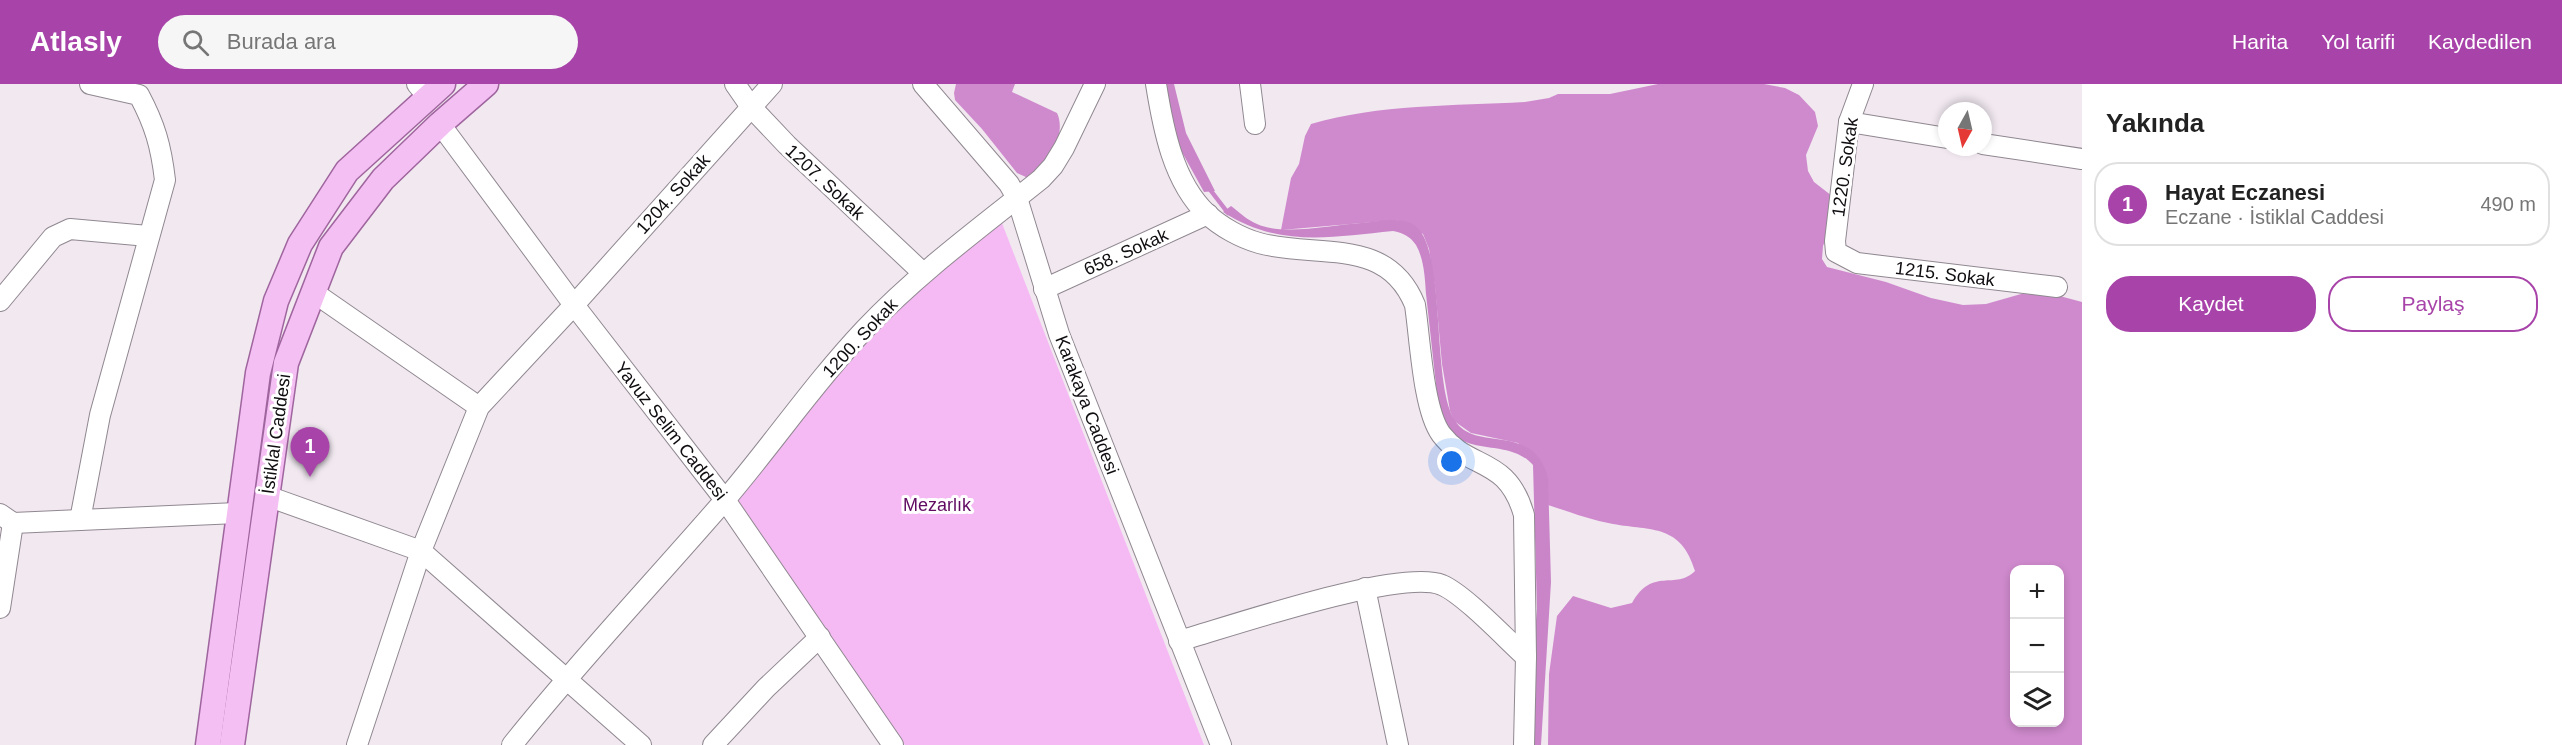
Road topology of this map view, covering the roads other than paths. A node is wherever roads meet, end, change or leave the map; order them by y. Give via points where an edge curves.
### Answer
1 (90, 84) edge
2 (486, 84) edge
3 (735, 84) edge
4 (772, 84) edge
5 (1095, 84) edge
6 (1156, 84) edge
7 (1250, 84) edge
8 (1863, 84) edge
9 (429, 88) edge
10 (934, 88) edge
11 (751, 107) junction
12 (1849, 122) junction
13 (440, 124) junction
14 (1255, 124) dead end
15 (1938, 137) edge
16 (1992, 145) edge
17 (2082, 159) edge
18 (1017, 198) junction
19 (1208, 214) junction
20 (148, 236) junction
21 (1836, 252) joint
22 (923, 273) junction
23 (2057, 287) dead end
24 (1044, 289) junction
25 (313, 292) junction
26 (0, 301) edge
27 (574, 305) junction
28 (479, 407) junction
29 (267, 496) junction
30 (725, 500) junction
31 (237, 513) junction
32 (6, 518) edge
33 (80, 520) junction
34 (421, 551) junction
35 (1365, 588) junction
36 (0, 608) edge
37 (820, 637) junction
38 (1179, 641) junction
39 (1526, 657) junction
40 (564, 679) junction
41 (208, 745) edge
42 (232, 745) edge
43 (357, 745) edge
44 (512, 745) edge
45 (641, 745) edge
46 (713, 745) edge
47 (893, 745) edge
48 (1221, 745) edge
49 (1398, 745) edge
50 (1524, 745) edge

1 - 20 street via 139,95 154,124 165,180
2 - 13 main road, İstiklal Caddesi
3 - 11 street, 1207. Sokak
4 - 11 street, 1204. Sokak
5 - 18 street, 1200. Sokak via 1053,166
6 - 19 street via 1174,159
7 - 14 street
8 - 12 street, 1220. Sokak
9 - 31 main road, İstiklal Caddesi via 347,171 293,259 264,341
10 - 18 street, Karakaya Caddesi
11 - 22 street, 1207. Sokak
11 - 27 street, 1204. Sokak
12 - 15 street
12 - 21 street, 1220. Sokak
13 - 25 main road, İstiklal Caddesi via 383,179 331,247
13 - 27 street, Yavuz Selim Caddesi
16 - 17 street
18 - 22 street, 1200. Sokak
18 - 24 street, Karakaya Caddesi
19 - 24 street, 658. Sokak
19 - 39 street via 1260,244 1370,258 1390,269 1405,285 1415,305 1430,405 1438,429 1457,449 1503,476 1521,502 1525,528
20 - 26 street via 60,231
20 - 33 street via 100,414
21 - 23 street, 1215. Sokak via 1857,263
22 - 30 street, 1200. Sokak via 831,366
24 - 38 street, Karakaya Caddesi
25 - 28 street
25 - 29 main road, İstiklal Caddesi via 286,363
27 - 28 street, 1204. Sokak
27 - 30 street, Yavuz Selim Caddesi
28 - 34 street
29 - 34 street
29 - 42 main road, İstiklal Caddesi
30 - 37 street, Yavuz Selim Caddesi
30 - 40 street, 1200. Sokak
31 - 33 street
31 - 41 main road, İstiklal Caddesi
32 - 33 street
32 - 36 street
34 - 40 street
34 - 43 street
35 - 38 street
35 - 39 street via 1417,581 1441,585 1454,591
35 - 49 street
37 - 46 street
37 - 47 street, Yavuz Selim Caddesi
38 - 48 street, Karakaya Caddesi
39 - 50 street
40 - 44 street, 1200. Sokak
40 - 45 street

